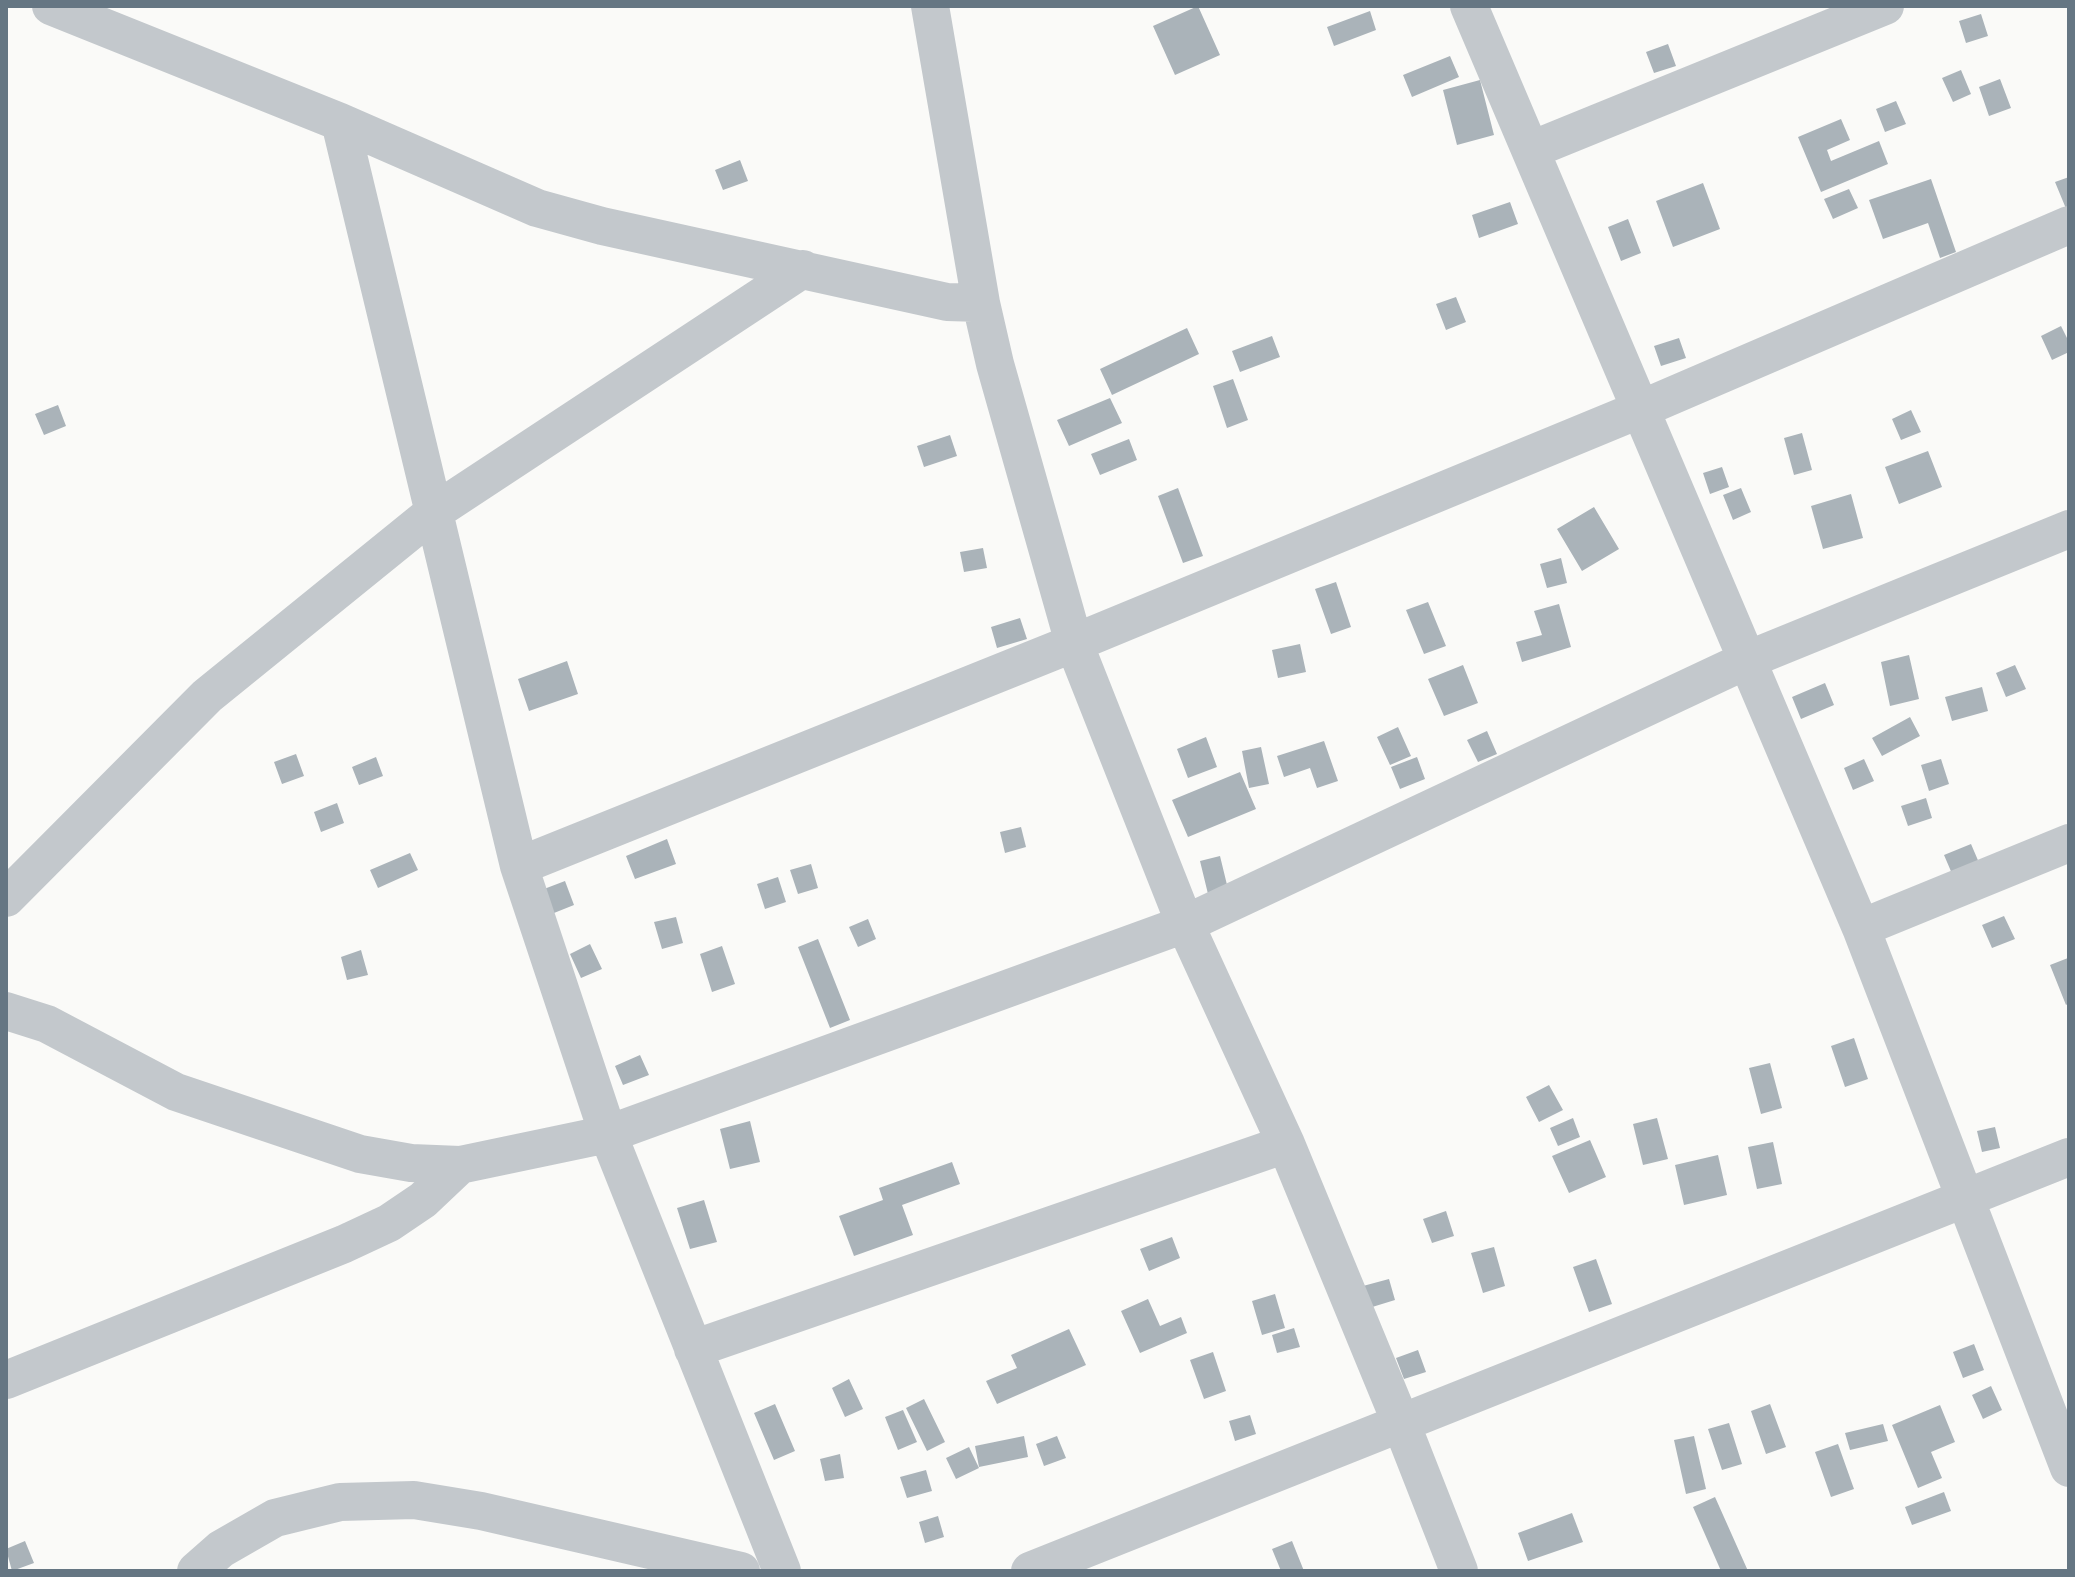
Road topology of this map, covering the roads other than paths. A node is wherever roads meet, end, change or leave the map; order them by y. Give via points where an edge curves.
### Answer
1 (51, 6) edge
2 (930, 6) edge
3 (1469, 6) edge
4 (1885, 6) edge
5 (340, 122) junction
6 (1531, 150) junction
7 (2069, 225) edge
8 (803, 269) junction
9 (981, 303) junction
10 (1641, 409) junction
11 (434, 512) junction
12 (2069, 529) edge
13 (1074, 643) junction
14 (1747, 660) junction
15 (2069, 843) edge
16 (519, 866) junction
17 (6, 898) edge
18 (1185, 924) junction
19 (1861, 928) junction
20 (6, 1011) edge
21 (608, 1134) junction
22 (1286, 1144) junction
23 (2069, 1157) edge
24 (460, 1165) junction
25 (1964, 1197) junction
26 (693, 1349) junction
27 (6, 1380) edge
28 (1401, 1423) junction
29 (2068, 1464) edge
30 (196, 1571) edge
31 (741, 1571) edge
32 (782, 1571) edge
33 (1030, 1571) edge
34 (1459, 1571) edge

1 - 5 street
2 - 9 street
3 - 6 street
4 - 6 street
5 - 8 street via 537,208
5 - 11 street
6 - 10 street
7 - 10 street
8 - 9 street via 947,302
8 - 11 street
9 - 13 street
10 - 13 street
10 - 14 street
11 - 16 street
11 - 17 street via 207,696
12 - 14 street
13 - 16 street
13 - 18 street
14 - 18 street
14 - 19 street
15 - 19 street
16 - 21 street
18 - 21 street
18 - 22 street
19 - 25 street
20 - 24 street via 47,1024 176,1092 332,1145 411,1163
21 - 24 street
21 - 26 street
22 - 26 street
22 - 28 street
23 - 25 street
24 - 27 street via 389,1223
25 - 28 street
25 - 29 street
26 - 32 street
28 - 33 street
28 - 34 street
30 - 31 street via 221,1549 275,1518 340,1502 414,1500

